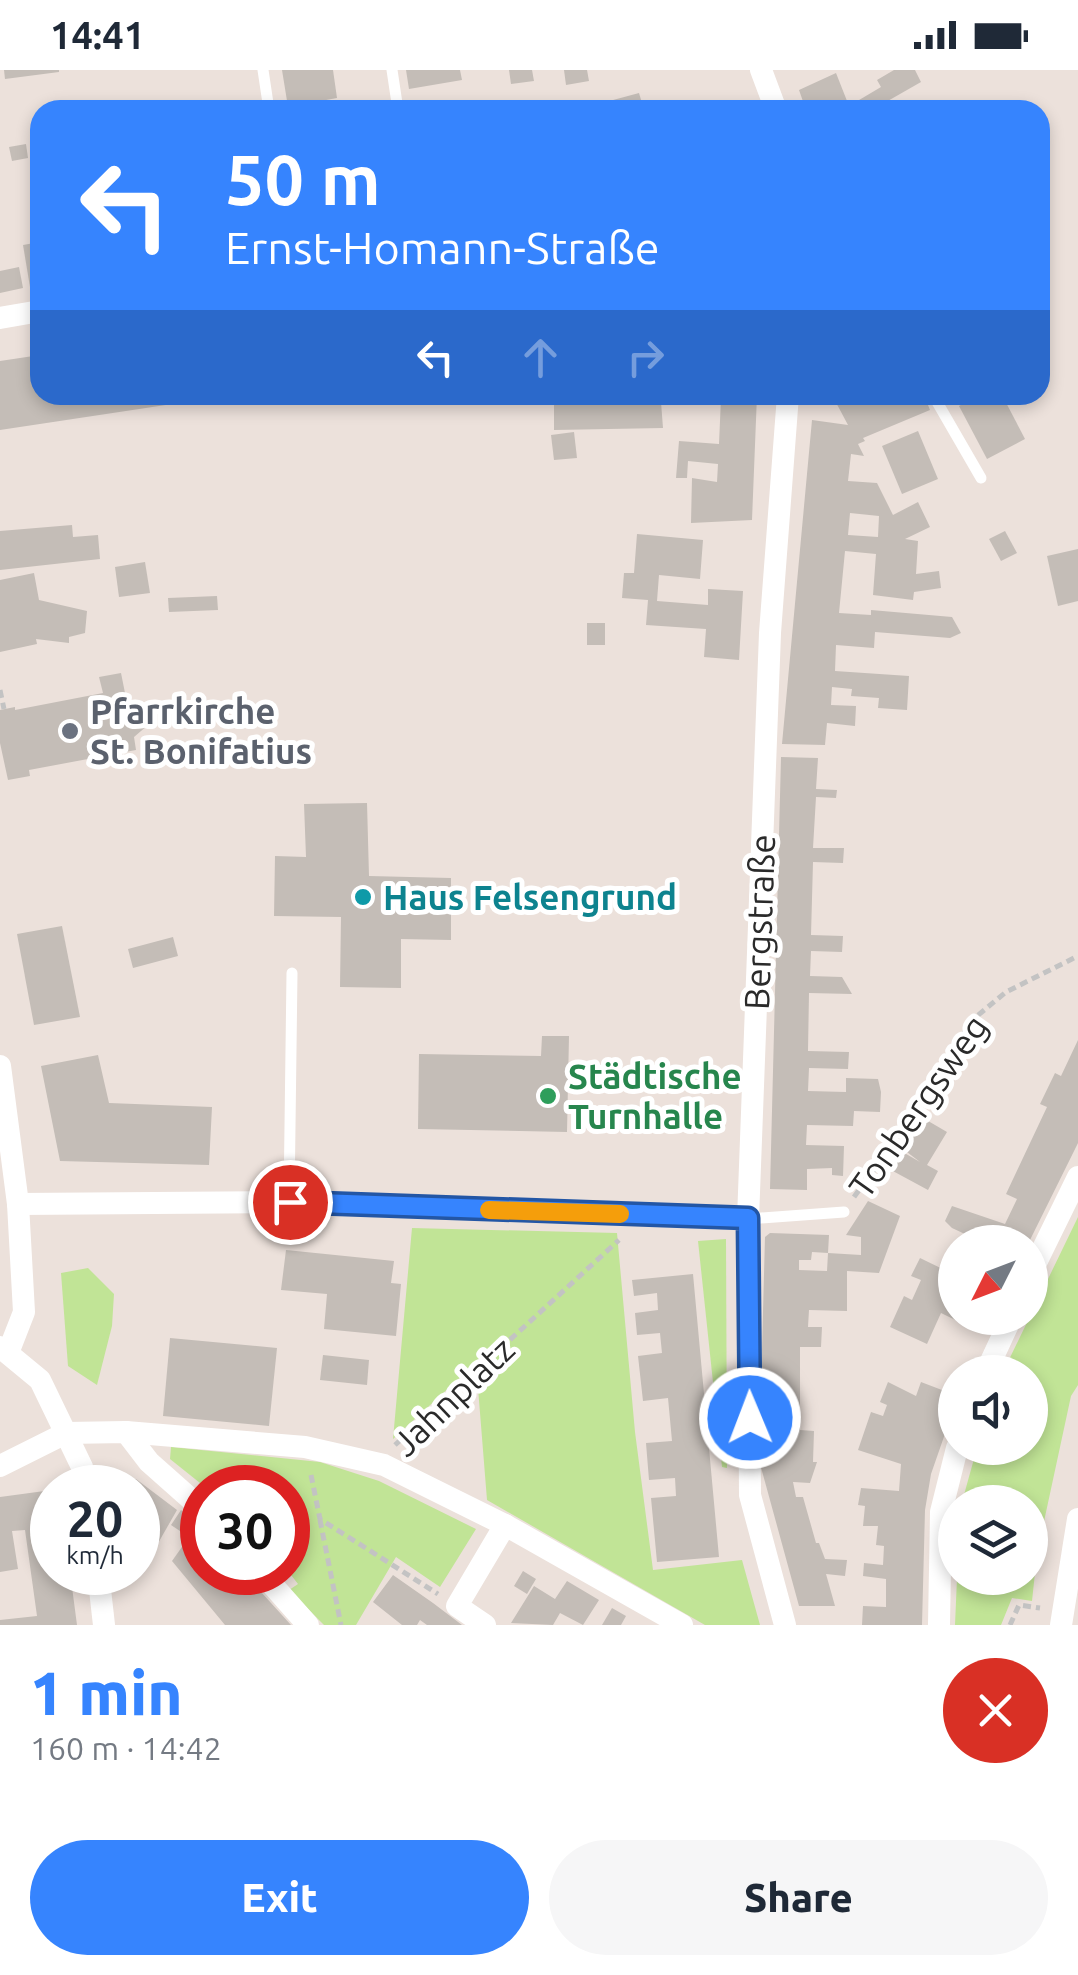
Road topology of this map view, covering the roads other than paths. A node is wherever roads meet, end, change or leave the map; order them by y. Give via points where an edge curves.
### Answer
1 (263, 70) edge
2 (392, 70) edge
3 (761, 70) edge
4 (268, 100) edge
5 (396, 100) edge
6 (772, 100) edge
7 (30, 314) edge
8 (0, 318) edge
9 (787, 405) edge
10 (939, 405) edge
11 (981, 478) dead end
12 (292, 973) dead end
13 (0, 1066) edge
14 (1078, 1176) edge
15 (290, 1202) junction
16 (18, 1204) junction
17 (844, 1212) road end
18 (748, 1218) junction
19 (1048, 1238) edge
20 (4, 1350) edge
21 (126, 1432) junction
22 (66, 1433) junction
23 (79, 1465) edge
24 (953, 1465) edge
25 (0, 1466) edge
26 (180, 1489) edge
27 (1078, 1519) edge
28 (505, 1525) junction
29 (101, 1595) edge
30 (281, 1595) edge
31 (1062, 1618) edge
32 (104, 1625) edge
33 (308, 1625) edge
34 (485, 1625) edge
35 (682, 1625) edge
36 (785, 1625) edge
37 (940, 1625) edge

1 - 4 lane
2 - 5 lane
3 - 6 street
7 - 8 street
9 - 18 street, Bergstraße via 770,633
10 - 11 lane
12 - 15 lane
13 - 16 street
14 - 19 street
15 - 16 street
15 - 18 street
16 - 20 street via 24,1312
17 - 18 lane, Tonbergsweg
18 - 36 street, Bergstraße via 750,1495
20 - 22 street via 40,1380
21 - 22 street
21 - 26 street
21 - 28 street, Jahnplatz via 305,1448 384,1465
22 - 23 street
22 - 25 street
24 - 37 street via 941,1512
27 - 31 street
28 - 34 street via 457,1606
28 - 35 street, Jahnplatz
29 - 32 street
30 - 33 street

